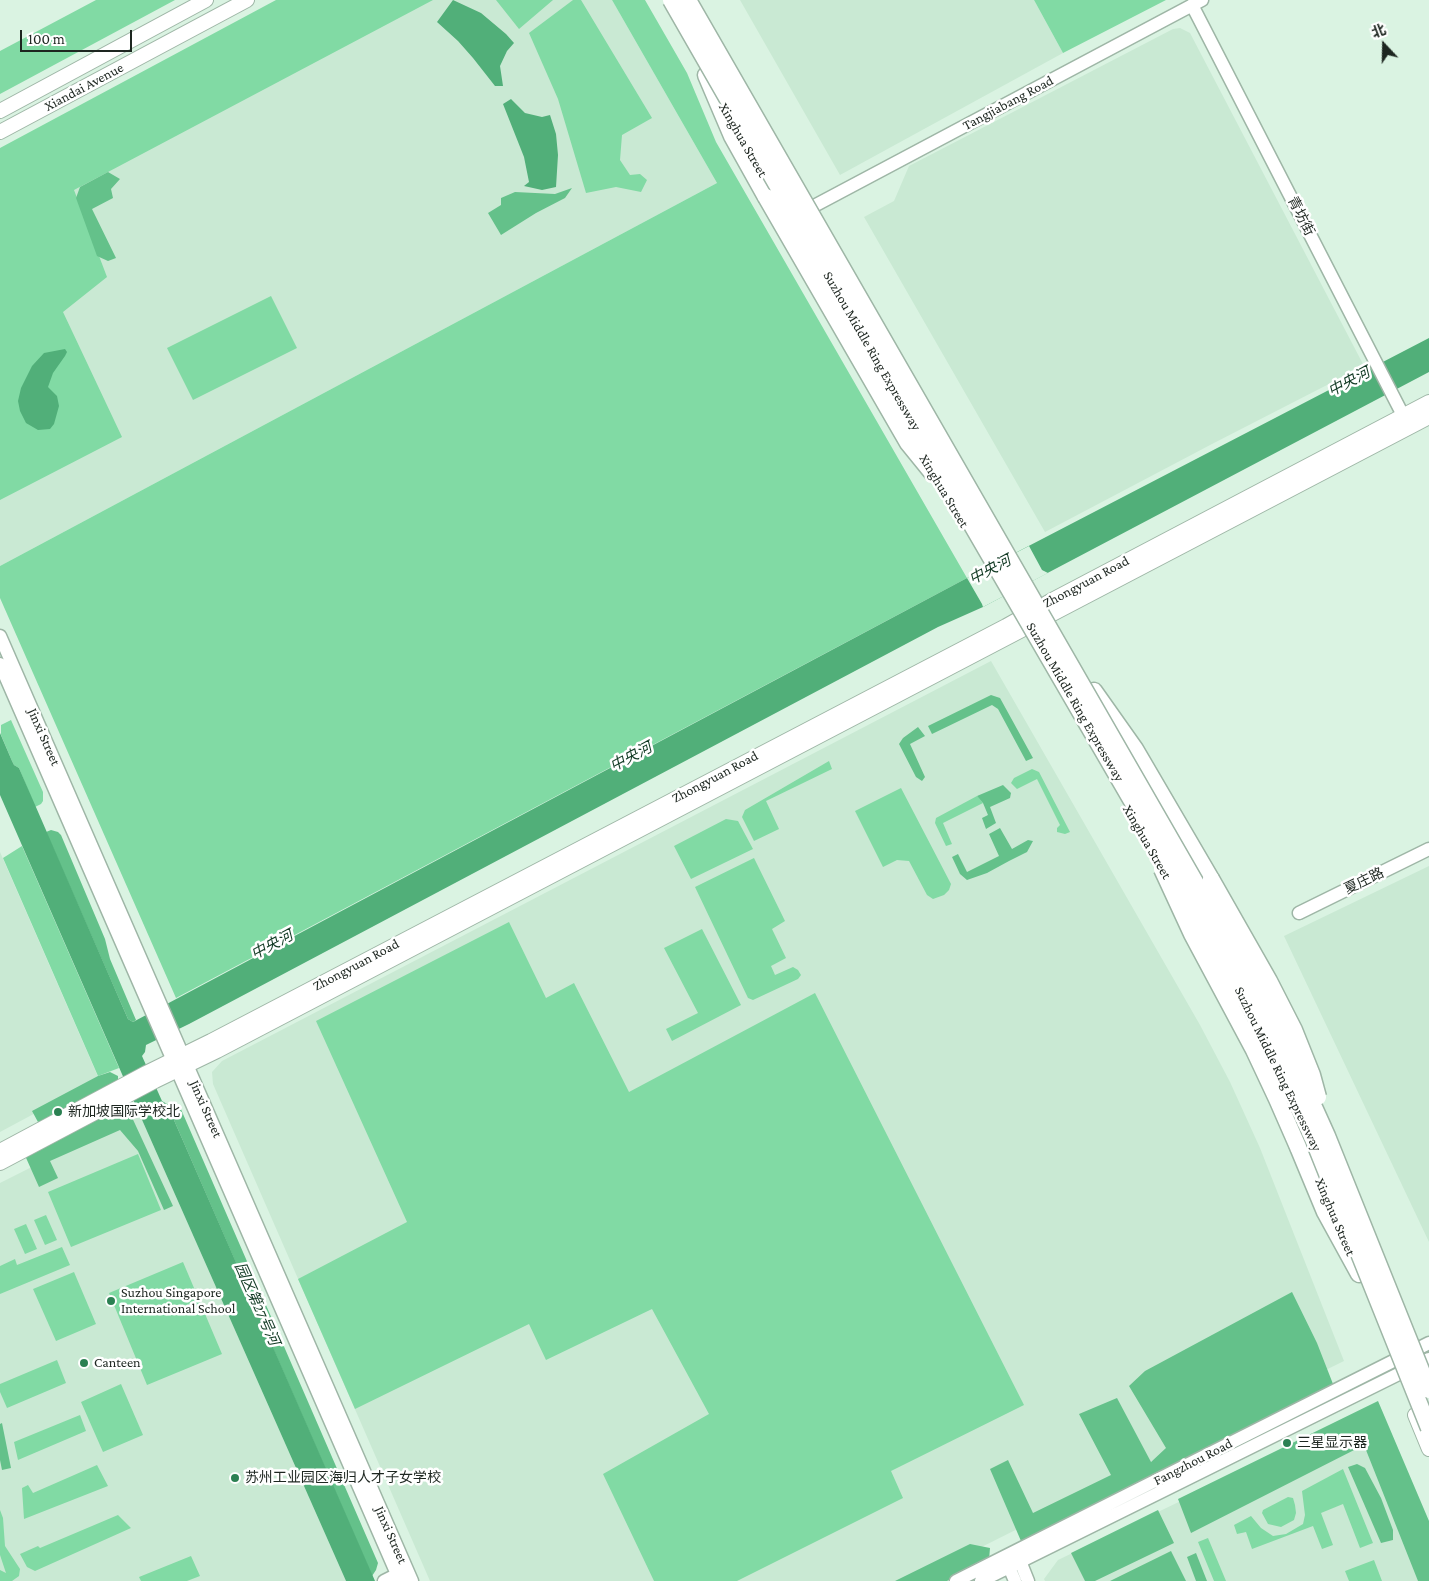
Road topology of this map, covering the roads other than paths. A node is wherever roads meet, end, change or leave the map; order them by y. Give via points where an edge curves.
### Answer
1 (206, 0) edge
2 (247, 0) edge
3 (663, 0) edge
4 (671, 0) edge
5 (688, 0) edge
6 (696, 0) edge
7 (1197, 2) edge
8 (706, 75) junction
9 (0, 111) edge
10 (0, 132) edge
11 (814, 206) junction
12 (1429, 402) edge
13 (1429, 417) edge
14 (1407, 421) junction
15 (965, 513) junction
16 (1046, 610) junction
17 (1023, 623) junction
18 (0, 636) edge
19 (0, 664) edge
20 (1094, 691) junction
21 (1140, 814) junction
22 (1429, 849) edge
23 (1299, 913) dead end
24 (155, 1008) junction
25 (179, 1063) junction
26 (125, 1090) junction
27 (1327, 1136) junction
28 (0, 1151) edge
29 (0, 1163) edge
30 (1359, 1274) junction
31 (1424, 1346) edge
32 (1394, 1360) junction
33 (1428, 1364) edge
34 (1399, 1374) junction
35 (1429, 1390) edge
36 (1429, 1428) edge
37 (1429, 1449) edge
38 (1013, 1561) junction
39 (404, 1576) edge
40 (384, 1581) edge
41 (956, 1581) edge
42 (981, 1581) edge
43 (1015, 1581) edge
44 (1028, 1581) edge

1 - 9 main road, Xiandai Avenue
2 - 10 main road, Xiandai Avenue
3 - 8 main road, Xinghua Street
4 - 15 highway, Suzhou Middle Ring Expressway, bridge
5 - 27 highway, Suzhou Middle Ring Expressway, bridge via 1217,920 1281,1037
6 - 11 main road, Xinghua Street
7 - 11 main road, Tangjiabang Road
7 - 14 main road, 青坊街
8 - 15 highway, bridge via 732,136 766,198 908,443
8 - 17 main road, Xinghua Street via 913,439
11 - 16 main road, Xinghua Street
12 - 14 main road, Zhongyuan Road
13 - 14 main road, Zhongyuan Road
14 - 16 main road, Zhongyuan Road
15 - 21 highway, Suzhou Middle Ring Expressway, bridge
16 - 17 main road, Zhongyuan Road
16 - 20 main road, Xinghua Street
17 - 25 main road, Zhongyuan Road
17 - 30 main road, Xinghua Street via 1260,1047
18 - 24 main road, Jinxi Street
19 - 24 main road, Jinxi Street
20 - 27 highway, bridge via 1135,749 1294,1030 1312,1075
20 - 31 main road, Xinghua Street via 1288,1034
21 - 30 highway, bridge via 1168,884 1278,1099 1325,1212
21 - 36 highway, Suzhou Middle Ring Expressway, bridge via 1205,926 1292,1091
22 - 23 main road, 夏庄路
24 - 25 main road, Jinxi Street
25 - 26 main road, Zhongyuan Road
25 - 39 main road, Jinxi Street
26 - 28 main road, Zhongyuan Road
26 - 29 main road, Zhongyuan Road
27 - 35 highway, Suzhou Middle Ring Expressway, bridge
30 - 32 main road, Xinghua Street
31 - 32 main road, Fangzhou Road
31 - 33 main road, Xinghua Street
32 - 34 main road, Xinghua Street
32 - 38 main road, Fangzhou Road
33 - 34 main road, Fangzhou Road
34 - 37 main road, Xinghua Street
34 - 38 main road, Fangzhou Road
38 - 41 main road, Fangzhou Road
38 - 42 main road, Fangzhou Road
38 - 43 main road
38 - 44 main road
39 - 40 main road

